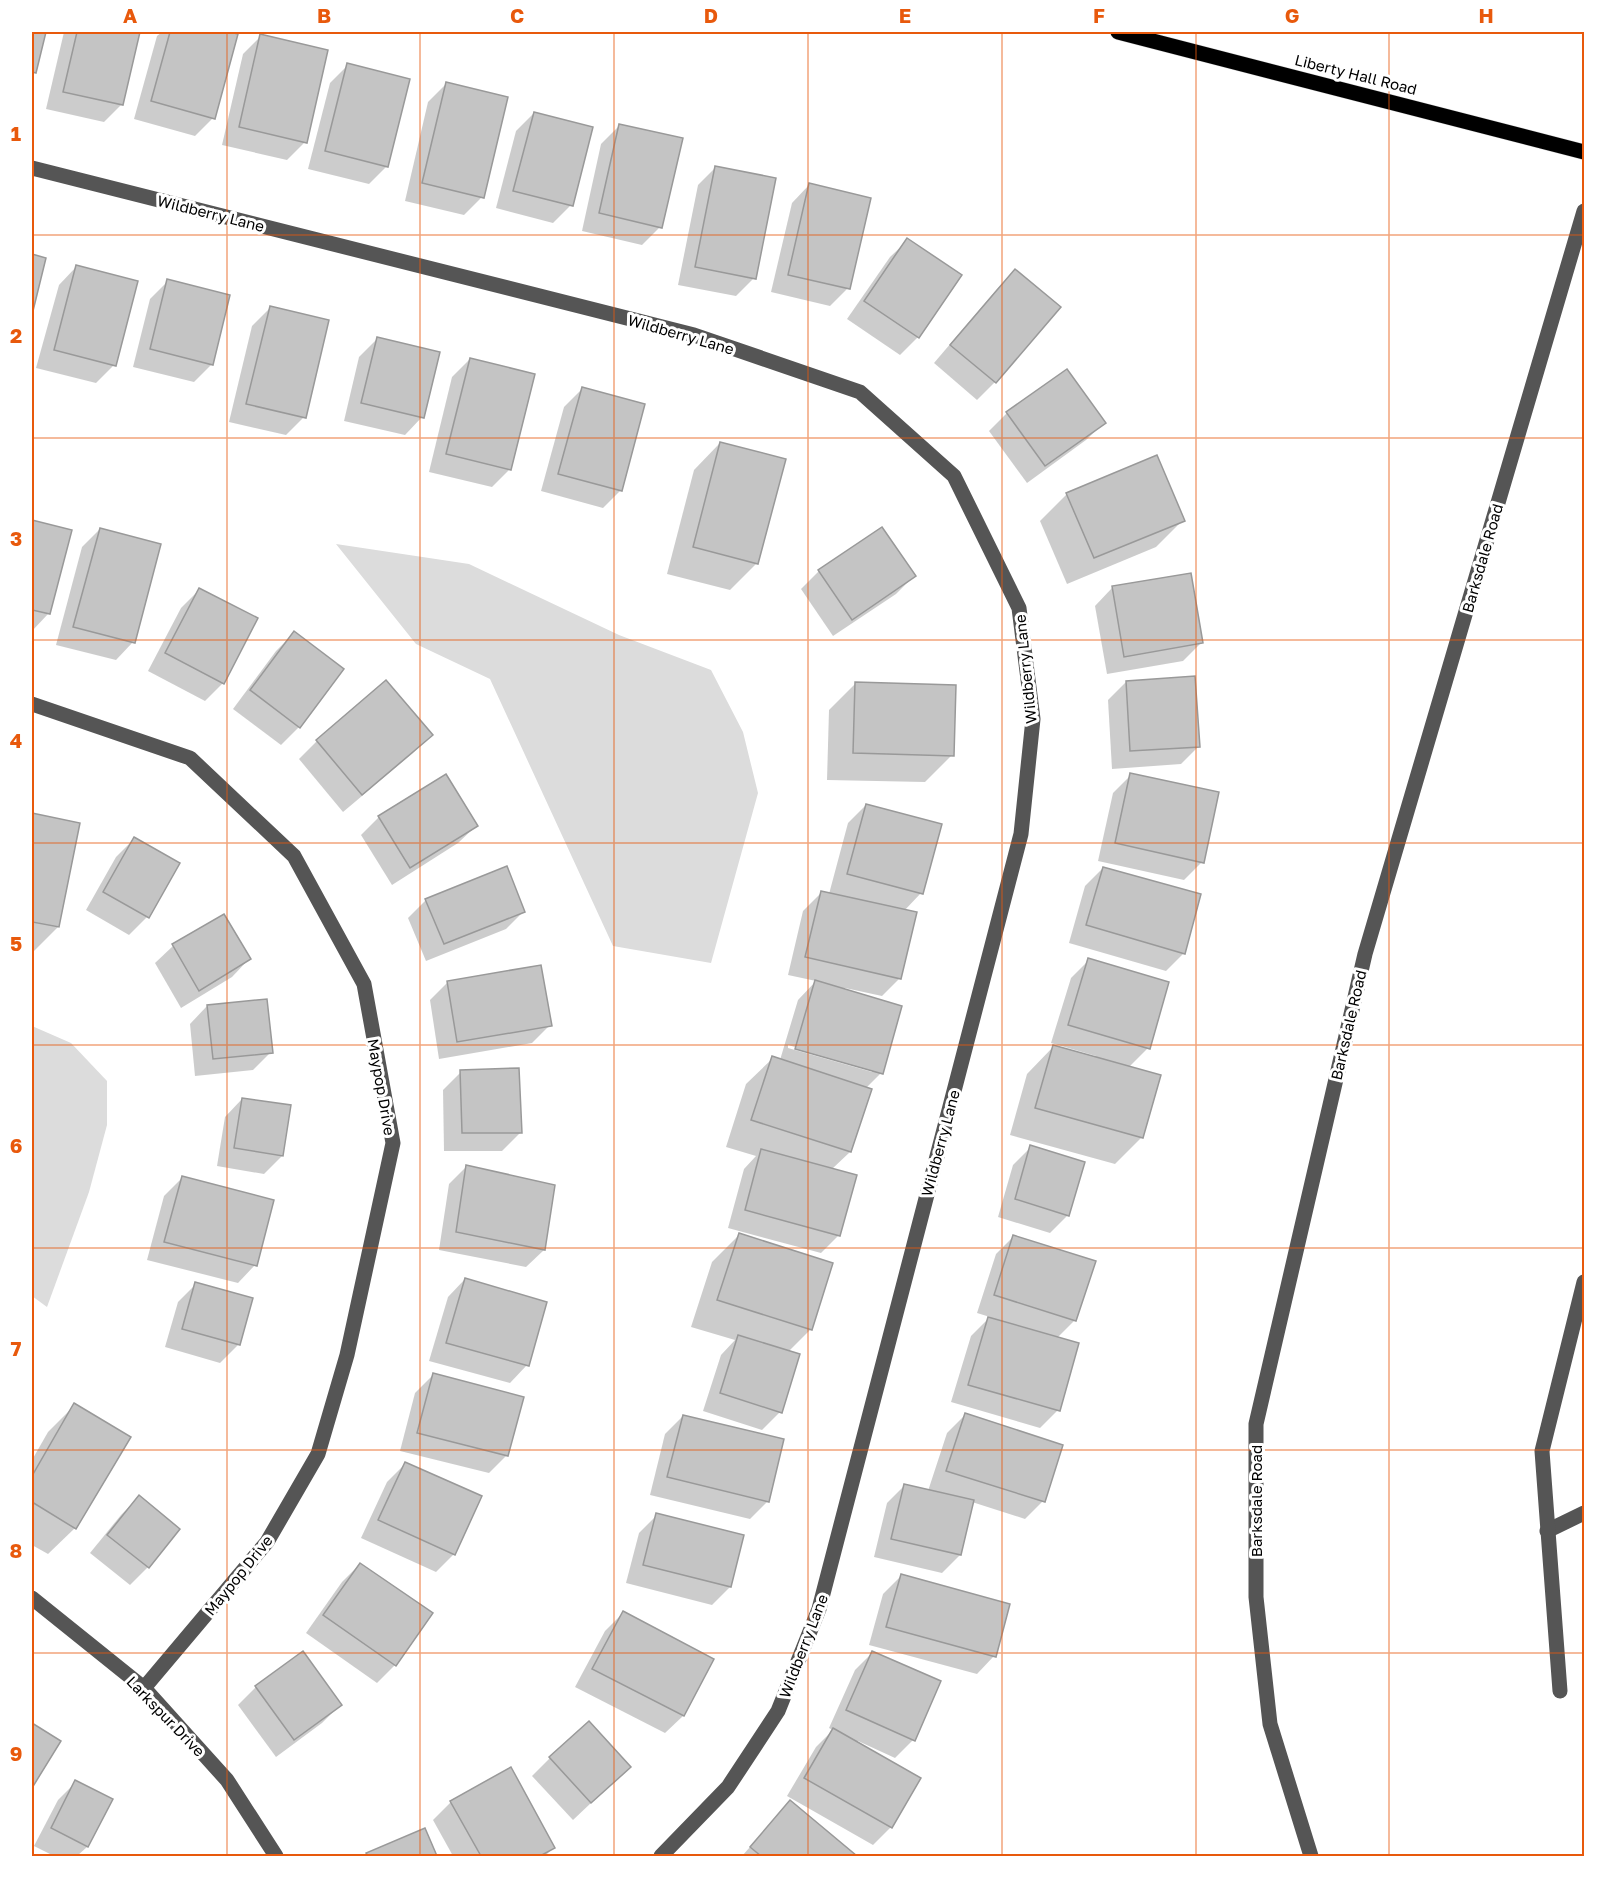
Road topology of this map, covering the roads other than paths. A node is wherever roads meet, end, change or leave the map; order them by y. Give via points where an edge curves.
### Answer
1 (1118, 32) edge
2 (1584, 152) edge
3 (32, 168) edge
4 (1584, 211) edge
5 (32, 704) edge
6 (1584, 1282) edge
7 (1584, 1514) edge
8 (1548, 1531) junction
9 (32, 1598) edge
10 (144, 1688) junction
11 (1560, 1691) dead end
12 (276, 1857) edge
13 (661, 1857) edge
14 (1311, 1857) edge

1 - 2 main road, Liberty Hall Road
3 - 13 street, Wildberry Lane via 694,335 860,392 954,476 1019,608 1033,719 1021,834 819,1610 778,1711 728,1788
4 - 14 street, Barksdale Road via 1365,954 1256,1424 1256,1597 1270,1724
5 - 10 street, Maypop Drive via 190,758 294,856 364,984 393,1143 347,1354 318,1454 267,1542
6 - 8 street via 1542,1451
7 - 8 street
8 - 11 street
9 - 10 street, Larkspur Drive
10 - 12 street, Larkspur Drive via 227,1780

